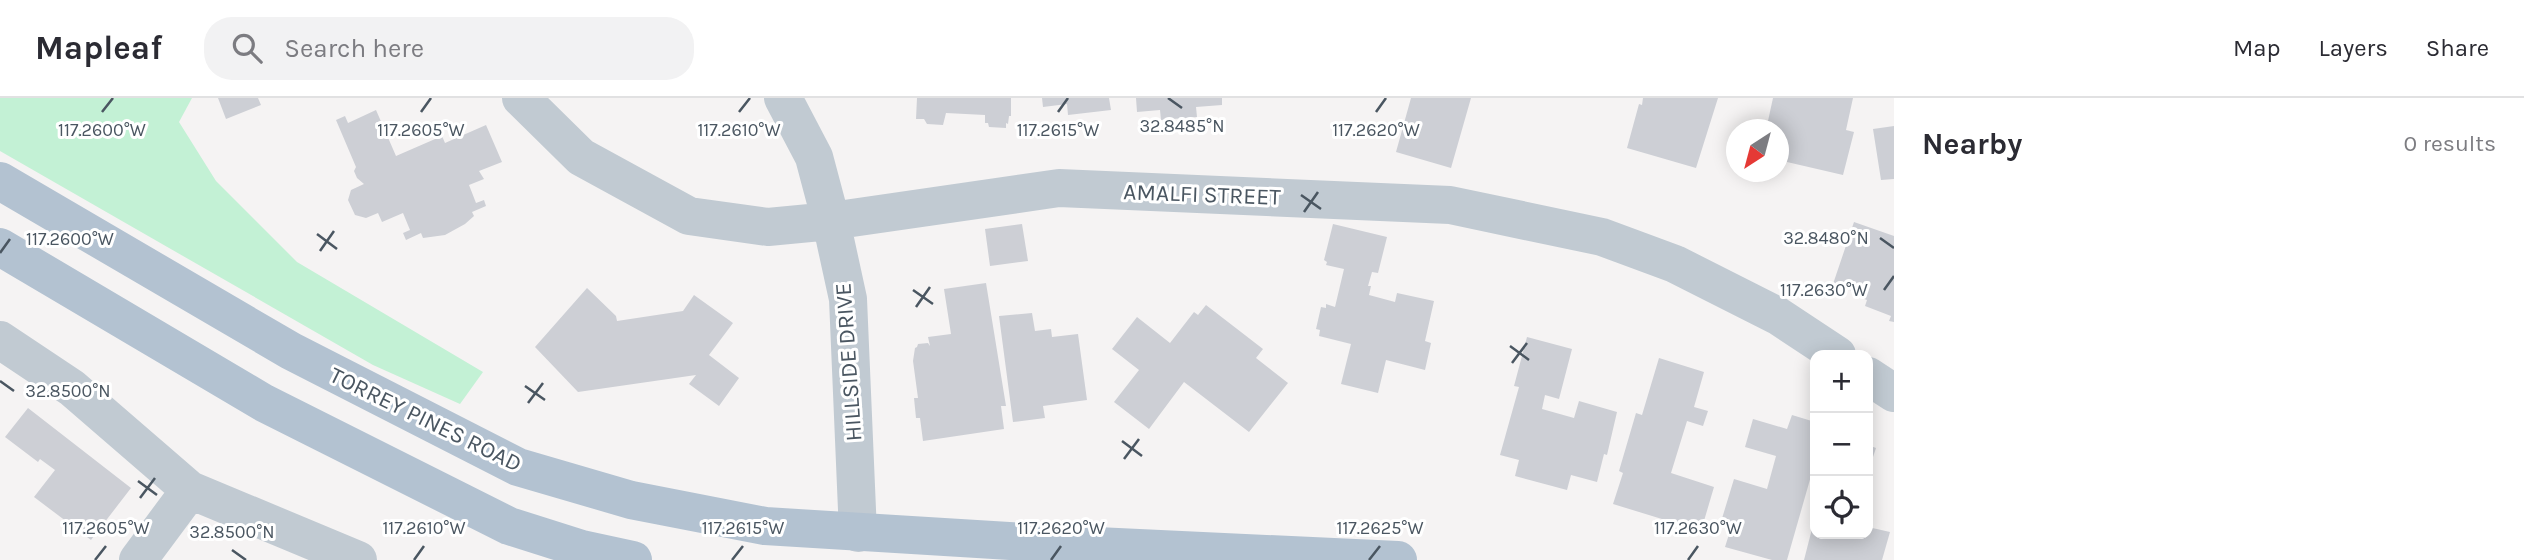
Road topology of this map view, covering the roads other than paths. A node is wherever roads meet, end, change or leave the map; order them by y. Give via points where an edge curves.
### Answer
1 (521, 98) edge
2 (783, 98) edge
3 (0, 181) edge
4 (831, 221) junction
5 (0, 247) edge
6 (0, 340) edge
7 (1829, 350) edge
8 (1873, 379) edge
9 (1894, 393) edge
10 (190, 490) junction
11 (858, 546) edge
12 (138, 560) edge
13 (358, 560) edge
14 (633, 560) edge
15 (1398, 560) edge

1 - 4 street via 581,157 690,216 768,227
2 - 4 street, HILLSIDE DRIVE via 814,157
3 - 11 main road, TORREY PINES ROAD via 291,351 518,467 631,500
4 - 7 street, AMALFI STREET via 1059,188 1450,205 1602,237 1675,264 1778,316
4 - 11 street, HILLSIDE DRIVE via 848,299
5 - 14 main road via 264,403 509,526
6 - 10 street via 72,388
8 - 9 street
10 - 12 street
10 - 13 street
11 - 15 main road, TORREY PINES ROAD

